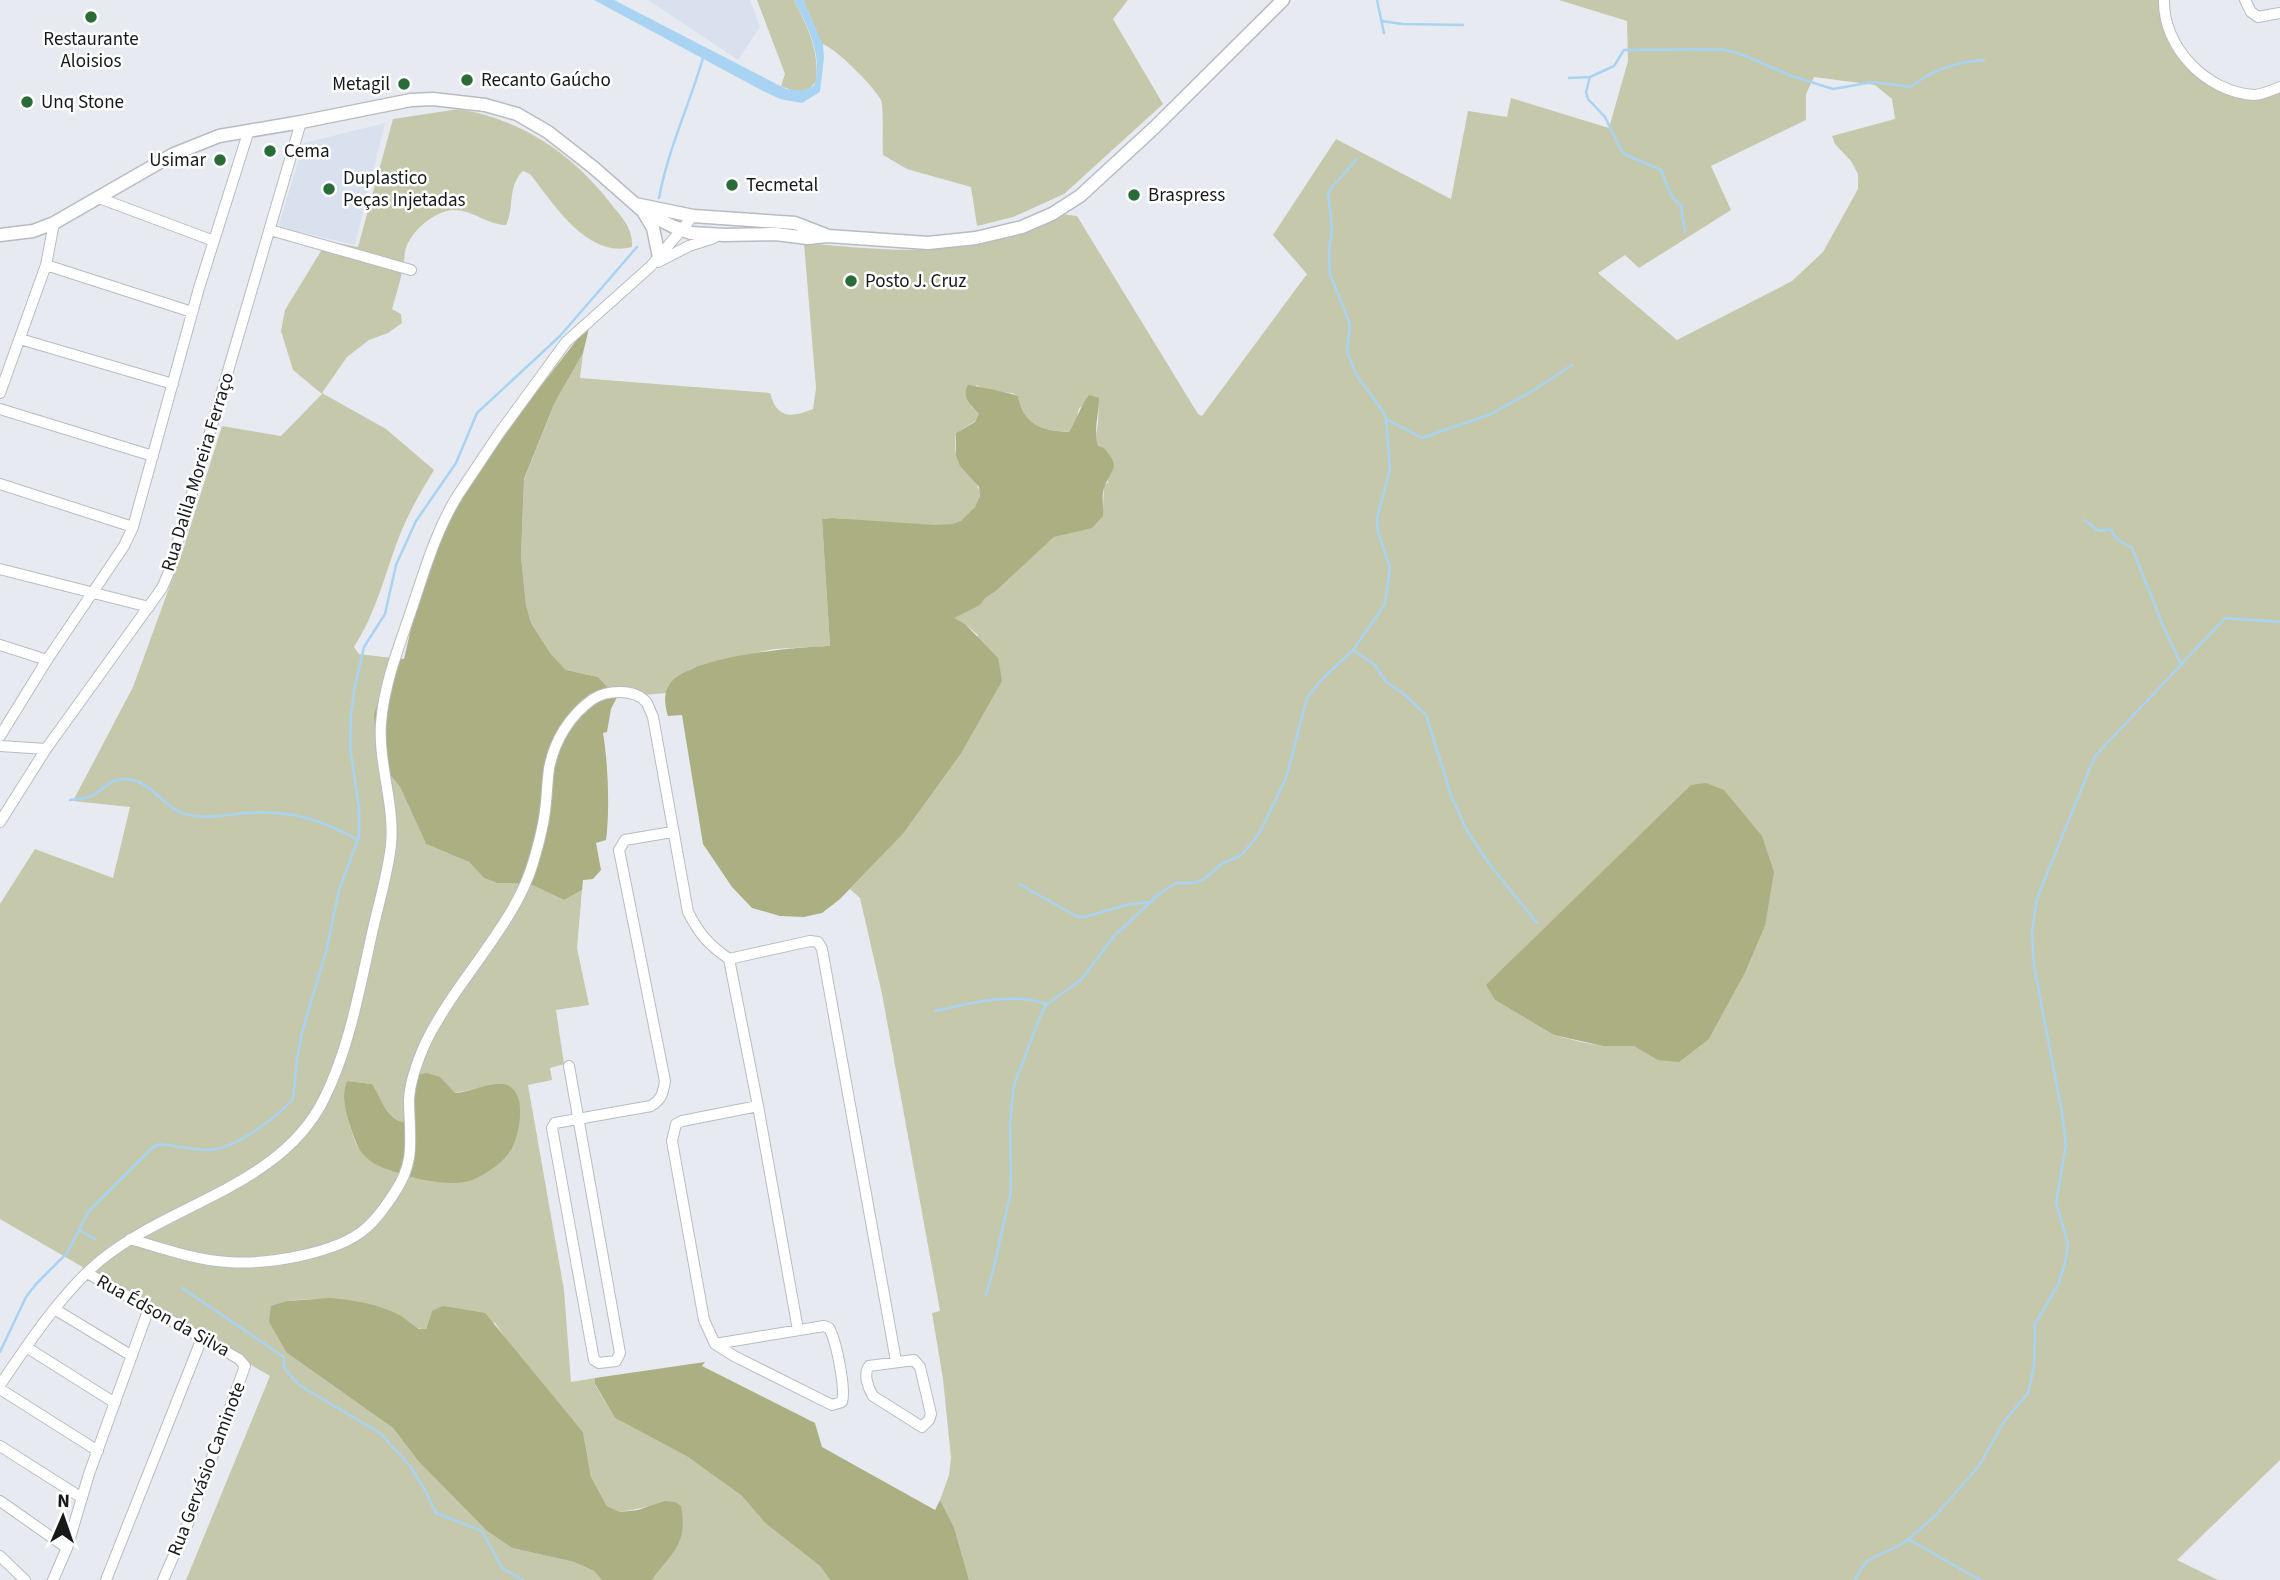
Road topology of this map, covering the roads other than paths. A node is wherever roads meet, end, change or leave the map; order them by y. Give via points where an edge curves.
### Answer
1 (1283, 0) edge
2 (2164, 0) edge
3 (2245, 0) edge
4 (2280, 13) edge
5 (2280, 88) edge
6 (301, 122) junction
7 (249, 130) junction
8 (99, 198) junction
9 (639, 208) junction
10 (693, 216) junction
11 (54, 223) junction
12 (270, 230) junction
13 (683, 230) junction
14 (0, 235) edge
15 (724, 235) junction
16 (828, 236) junction
17 (214, 241) junction
18 (655, 262) junction
19 (46, 265) junction
20 (411, 270) dead end
21 (192, 312) junction
22 (20, 339) junction
23 (173, 384) junction
24 (0, 393) edge
25 (0, 409) edge
26 (153, 456) junction
27 (0, 484) edge
28 (133, 527) junction
29 (0, 569) edge
30 (93, 594) junction
31 (149, 607) junction
32 (0, 645) edge
33 (47, 660) junction
34 (4, 723) edge
35 (0, 736) edge
36 (0, 747) edge
37 (46, 749) junction
38 (0, 822) edge
39 (672, 832) junction
40 (729, 959) junction
41 (569, 1066) dead end
42 (758, 1106) junction
43 (578, 1119) junction
44 (130, 1239) junction
45 (87, 1273) junction
46 (149, 1308) junction
47 (55, 1310) junction
48 (798, 1330) junction
49 (202, 1338) junction
50 (715, 1344) junction
51 (26, 1347) junction
52 (132, 1356) junction
53 (239, 1359) joint
54 (896, 1361) junction
55 (0, 1387) edge
56 (116, 1403) junction
57 (0, 1446) edge
58 (98, 1451) junction
59 (82, 1498) junction
60 (0, 1502) edge
61 (67, 1548) junction
62 (0, 1556) edge
63 (25, 1580) edge
64 (53, 1580) edge
65 (106, 1580) edge
66 (163, 1580) edge

1 - 16 main road via 1154,128 1080,196 1052,214 976,238 928,243
2 - 5 street via 2167,28 2176,46 2202,74 2256,95
3 - 4 street via 2258,17
6 - 7 main road
6 - 9 main road via 411,100 485,105 517,114 548,132
6 - 12 street, Rua Dalila Moreira Ferraço
7 - 8 main road via 196,144
7 - 17 street
8 - 11 main road
8 - 17 street
9 - 10 main road
9 - 13 main road
9 - 18 main road via 653,228
10 - 13 street
10 - 16 main road via 777,220
11 - 14 main road
11 - 19 street
12 - 20 street
12 - 31 street, Rua Dalila Moreira Ferraço via 176,552
13 - 15 main road
13 - 18 street
15 - 16 main road
15 - 18 street
17 - 21 street
18 - 44 street via 555,355 464,485 435,538 384,700 382,758 391,847 353,1015 324,1100 289,1147 256,1171
19 - 21 street
19 - 22 street
21 - 23 street
22 - 23 street
22 - 24 street
23 - 26 street
25 - 26 street
26 - 28 street
27 - 28 street
28 - 30 street
29 - 30 street
30 - 31 street
30 - 33 street
31 - 37 street, Rua Dalila Moreira Ferraço
32 - 33 street
33 - 34 street
34 - 35 street
36 - 37 street
37 - 38 street, Rua Dalila Moreira Ferraço
39 - 40 street via 688,912 708,944
39 - 43 street via 625,840 619,850 665,1081 663,1092 651,1106
39 - 44 street via 653,718 646,703 622,691 599,695 566,725 557,743 529,877 426,1042 409,1098 409,1159 385,1208 363,1231 331,1247 261,1262 191,1257
40 - 42 street
40 - 54 street via 810,940 822,949
41 - 43 street
42 - 48 street
42 - 50 street via 682,1121 672,1131 704,1321
43 - 43 street via 620,1353 616,1361 603,1363 594,1360 552,1128 555,1123
44 - 45 street
45 - 46 street, Rua Édson da Silva
45 - 47 street
46 - 49 street, Rua Édson da Silva
46 - 52 street
47 - 51 street
47 - 52 street
48 - 50 street
48 - 50 street via 824,1326 831,1332 842,1402 832,1405
49 - 53 street, Rua Édson da Silva
49 - 65 street
51 - 55 street
51 - 56 street
52 - 56 street
53 - 66 street, Rua Gervásio Caminote via 245,1371
54 - 54 street via 914,1360 920,1367 930,1414 925,1426 917,1426 879,1402 869,1390 867,1368
55 - 58 street
56 - 58 street
57 - 59 street
58 - 59 street
59 - 61 street
60 - 61 street
61 - 64 street
62 - 63 street

